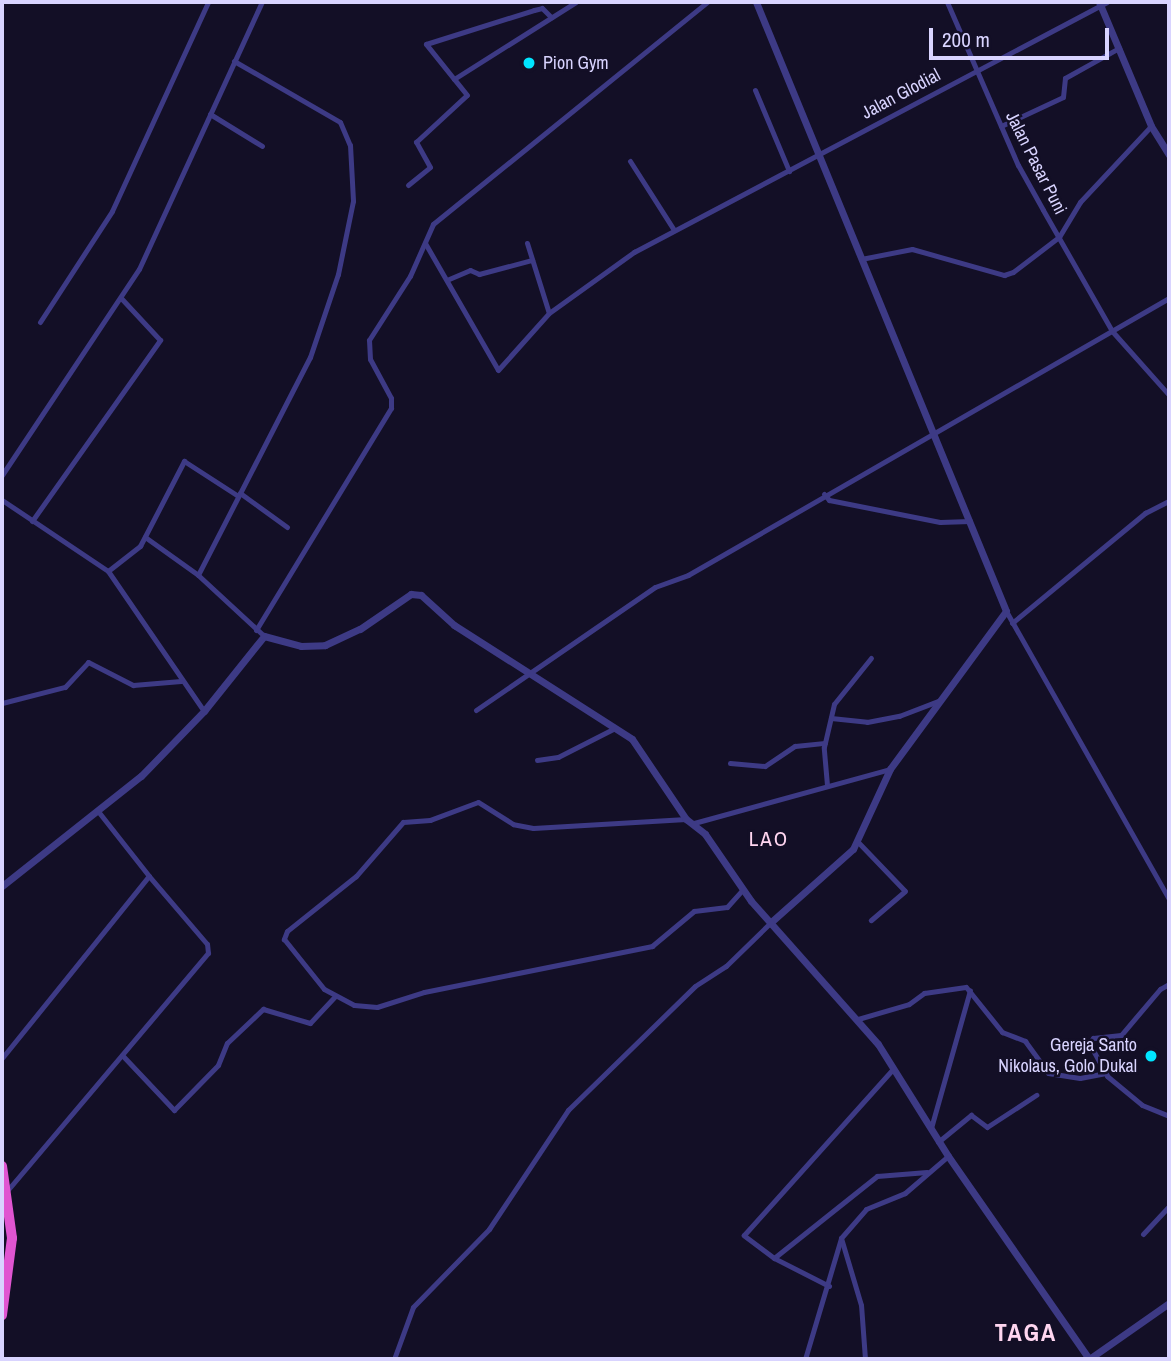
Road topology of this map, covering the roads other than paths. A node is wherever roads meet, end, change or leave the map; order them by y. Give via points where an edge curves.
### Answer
1 (208, 2) edge
2 (262, 2) edge
3 (536, 2) edge
4 (576, 2) edge
5 (707, 2) edge
6 (756, 2) edge
7 (947, 2) edge
8 (1102, 3) edge
9 (540, 8) junction
10 (551, 17) junction
11 (1119, 48) junction
12 (234, 61) junction
13 (976, 71) junction
14 (454, 79) junction
15 (755, 90) dead end
16 (210, 114) junction
17 (1151, 125) junction
18 (1001, 126) junction
19 (1165, 143) edge
20 (262, 146) dead end
21 (820, 153) junction
22 (1169, 155) edge
23 (630, 161) dead end
24 (789, 171) junction
25 (408, 185) dead end
26 (674, 230) junction
27 (1059, 237) junction
28 (425, 243) junction
29 (527, 243) dead end
30 (861, 259) junction
31 (531, 260) junction
32 (449, 279) junction
33 (121, 298) junction
34 (1169, 298) edge
35 (549, 313) junction
36 (40, 322) dead end
37 (1112, 331) junction
38 (1166, 386) edge
39 (1169, 395) edge
40 (934, 432) junction
41 (2, 475) edge
42 (824, 494) junction
43 (239, 495) junction
44 (2, 500) edge
45 (1169, 501) edge
46 (32, 521) junction
47 (970, 521) junction
48 (287, 527) dead end
49 (145, 537) junction
50 (108, 571) junction
51 (198, 576) junction
52 (1006, 611) junction
53 (1012, 623) junction
54 (256, 630) junction
55 (264, 636) junction
56 (870, 658) dead end
57 (530, 674) junction
58 (181, 681) junction
59 (941, 700) junction
60 (2, 703) edge
61 (476, 710) dead end
62 (204, 711) junction
63 (831, 718) junction
64 (617, 726) junction
65 (825, 743) junction
66 (537, 760) dead end
67 (730, 763) dead end
68 (890, 769) junction
69 (827, 785) junction
70 (97, 810) junction
71 (685, 819) junction
72 (694, 823) junction
73 (857, 841) junction
74 (149, 876) junction
75 (2, 886) edge
76 (743, 889) junction
77 (1169, 899) edge
78 (871, 920) dead end
79 (770, 923) junction
80 (1169, 984) edge
81 (970, 990) junction
82 (335, 996) junction
83 (858, 1019) junction
84 (122, 1055) junction
85 (2, 1058) edge
86 (893, 1069) junction
87 (1105, 1073) junction
88 (1036, 1095) dead end
89 (1169, 1116) edge
90 (930, 1129) junction
91 (938, 1142) junction
92 (948, 1156) junction
93 (2, 1166) edge
94 (927, 1172) junction
95 (4, 1195) edge
96 (1169, 1206) edge
97 (1143, 1234) dead end
98 (841, 1238) junction
99 (774, 1258) junction
100 (829, 1286) junction
101 (1169, 1303) edge
102 (2, 1315) edge
103 (394, 1359) edge
104 (805, 1359) edge
105 (865, 1359) edge
106 (1089, 1359) edge

1 - 36 street via 112,211
2 - 12 street
3 - 9 street
4 - 10 street
5 - 28 street via 436,220
6 - 21 street
7 - 13 street, Jalan Pasar Puni
8 - 11 street
8 - 13 street, Jalan Glodial
9 - 10 street
9 - 14 street via 426,44
10 - 14 street
11 - 17 street
11 - 18 street via 1065,78 1063,97
12 - 16 street
12 - 43 street via 340,122 350,145 353,201 338,274 314,347
13 - 18 street, Jalan Pasar Puni
13 - 21 street, Jalan Glodial
14 - 25 street via 467,95 416,142 430,167
15 - 24 street
16 - 20 street
16 - 33 street via 139,269
17 - 19 street
17 - 27 street via 1080,202
18 - 27 street, Jalan Pasar Puni
19 - 22 street
21 - 24 street, Jalan Glodial
21 - 30 street
23 - 26 street
24 - 26 street, Jalan Glodial
26 - 35 street, Jalan Glodial via 634,252
27 - 30 street via 1037,258 1004,275 912,249
27 - 37 street, Jalan Pasar Puni
28 - 32 street
28 - 54 street via 369,340 370,359 391,398 391,408
29 - 31 street
30 - 40 street
31 - 32 street via 479,274 470,270
31 - 35 street
32 - 35 street, Jalan Glodial via 497,370
33 - 41 street
33 - 46 street via 160,340
34 - 37 street
37 - 38 street, Jalan Pasar Puni
37 - 40 street
38 - 39 street, Jalan Pasar Puni
40 - 42 street
40 - 47 street
42 - 47 street via 829,500 942,523
42 - 57 street via 688,575 655,587
43 - 48 street
43 - 49 street via 184,461
43 - 51 street
44 - 46 street
45 - 53 street via 1145,513
46 - 50 street
47 - 52 street
49 - 50 street
49 - 51 street
50 - 58 street
51 - 54 street
52 - 53 street
52 - 59 street
53 - 77 street
54 - 55 street
55 - 57 street via 301,646 325,645 416,593 454,625
55 - 62 street
56 - 63 street via 839,695
57 - 61 street
57 - 64 street
58 - 60 street via 133,685 88,662 65,687
58 - 62 street
59 - 63 street via 867,722
59 - 68 street
62 - 70 street via 141,776
63 - 65 street
64 - 66 street via 558,757
64 - 71 street via 632,739
65 - 67 street via 795,746 765,766
65 - 69 street
68 - 69 street
68 - 73 street via 872,799
69 - 72 street
70 - 74 street
70 - 75 street
71 - 72 street
71 - 82 street via 533,828 513,824 478,802 430,820 404,822 356,876 285,934 292,953
72 - 76 street
73 - 78 street via 905,891
73 - 79 street via 825,876
74 - 84 street via 209,948
74 - 85 street
76 - 79 street
76 - 82 street via 727,907 694,911 651,947 424,992 376,1007 354,1005
79 - 83 street
79 - 103 street via 726,966 695,986 568,1110 489,1229 413,1307
80 - 87 street via 1121,1035 1090,1039
81 - 83 street via 961,987 924,993 909,1004
81 - 87 street via 998,1028 1025,1041 1048,1073 1080,1078
81 - 90 street
82 - 84 street via 307,1024 263,1009 227,1044 218,1065 174,1110
83 - 86 street
84 - 95 street
86 - 90 street
86 - 99 street via 745,1233 745,1238
87 - 89 street via 1142,1105
88 - 91 street via 987,1127 971,1115
90 - 91 street
91 - 92 street
92 - 94 street
92 - 106 street
93 - 95 highway
94 - 98 street via 905,1193 866,1209
94 - 99 street via 877,1176
95 - 102 highway via 12,1247
96 - 97 street
98 - 100 street
98 - 105 street via 861,1305
99 - 100 street
100 - 104 street
101 - 106 street

